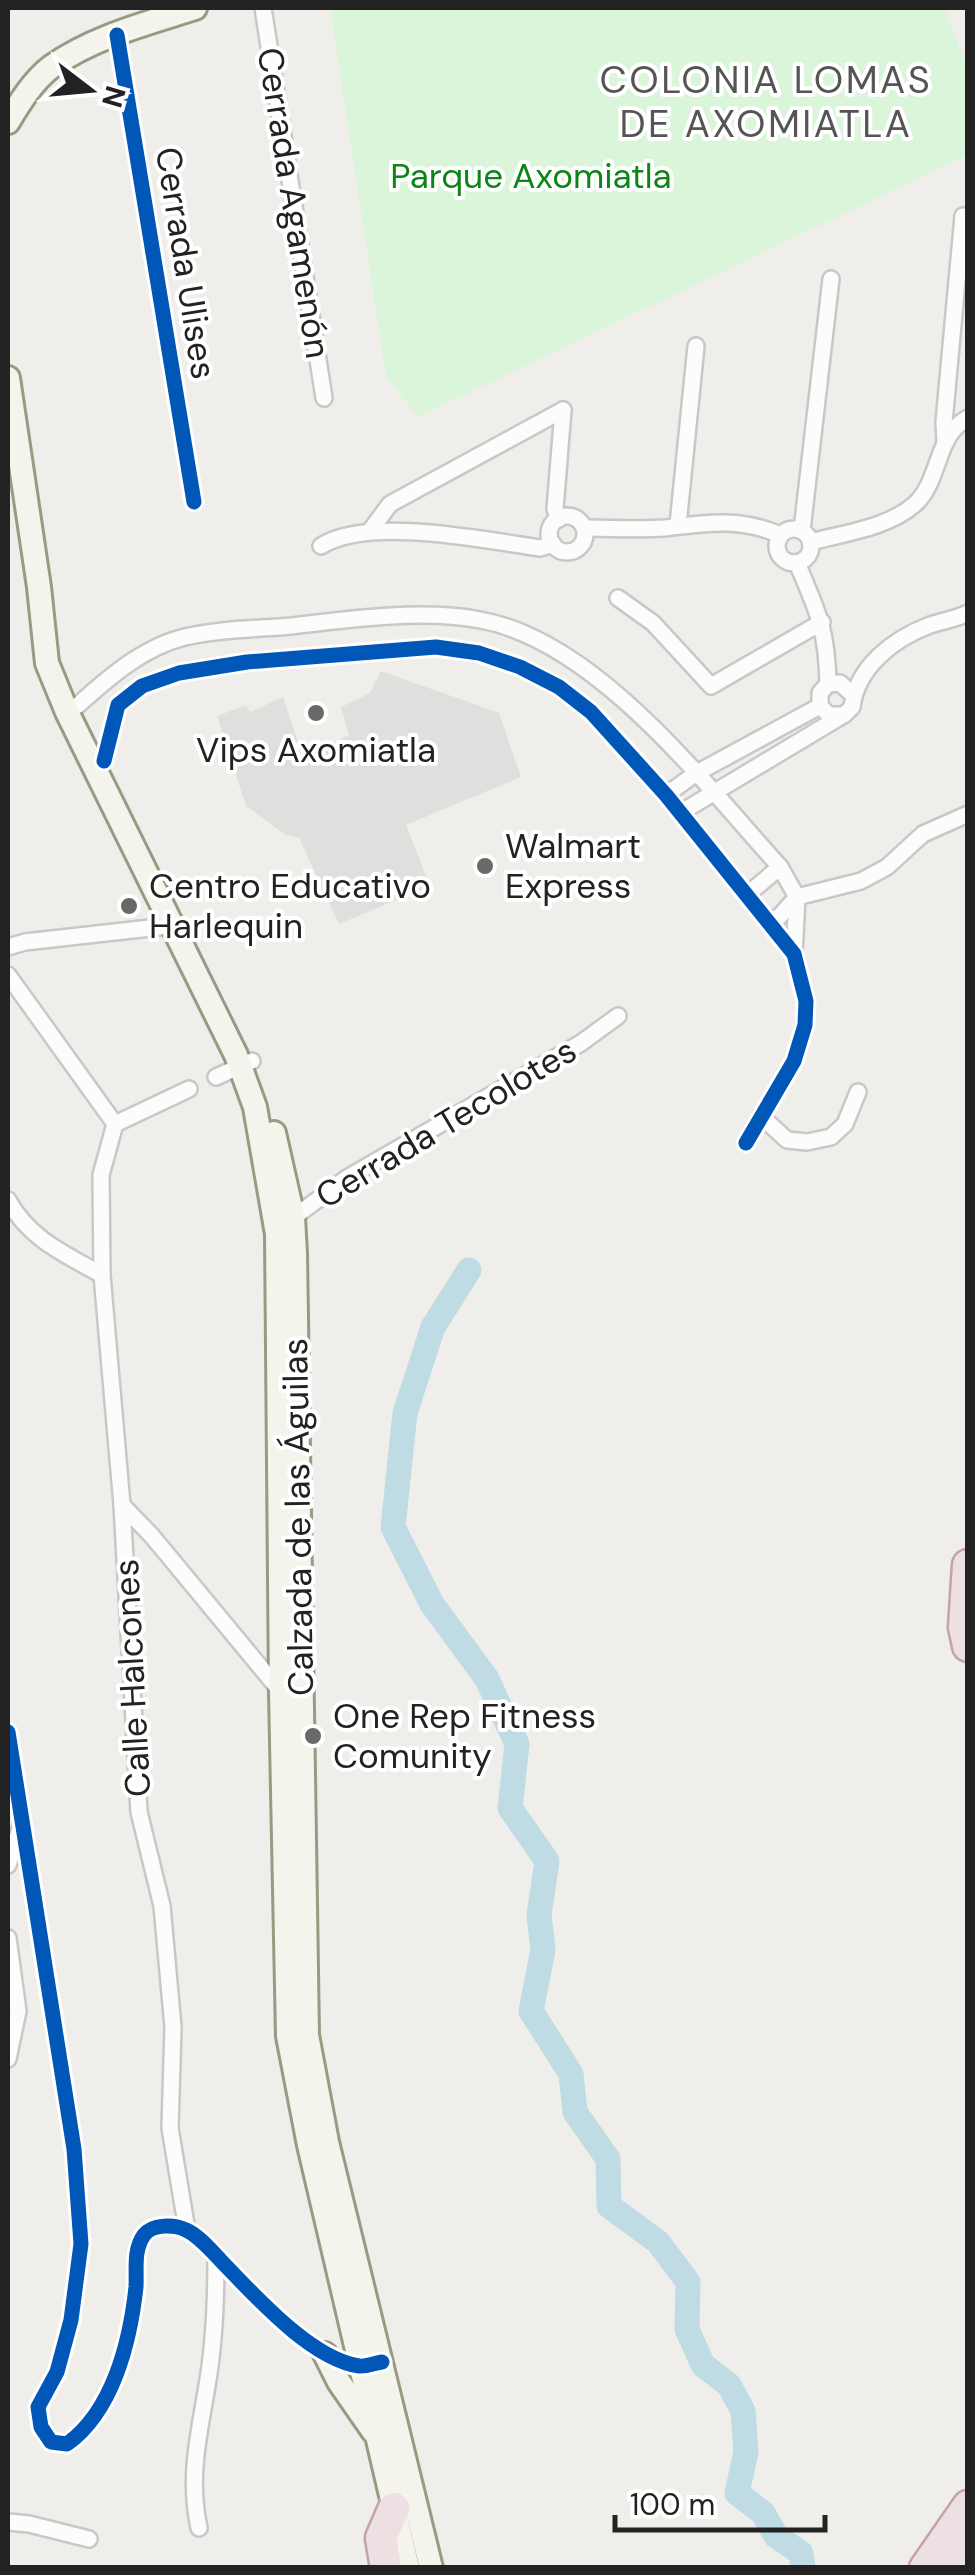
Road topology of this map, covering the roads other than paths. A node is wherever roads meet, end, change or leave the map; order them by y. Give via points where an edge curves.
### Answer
1 (196, 8) edge
2 (264, 8) edge
3 (155, 13) edge
4 (117, 34) junction
5 (8, 122) edge
6 (963, 216) dead end
7 (831, 280) dead end
8 (696, 346) dead end
9 (8, 378) edge
10 (324, 398) dead end
11 (968, 418) edge
12 (945, 441) junction
13 (194, 502) dead end
14 (559, 518) junction
15 (678, 525) junction
16 (584, 528) junction
17 (370, 531) junction
18 (780, 536) junction
19 (806, 536) junction
20 (553, 544) junction
21 (321, 546) dead end
22 (797, 563) junction
23 (618, 598) dead end
24 (968, 613) edge
25 (822, 622) junction
26 (44, 625) junction
27 (104, 681) junction
28 (828, 684) junction
29 (852, 694) junction
30 (118, 705) junction
31 (77, 706) junction
32 (820, 706) junction
33 (844, 715) junction
34 (104, 761) junction
35 (718, 762) junction
36 (696, 774) junction
37 (730, 780) junction
38 (712, 792) junction
39 (666, 796) junction
40 (680, 813) junction
41 (968, 814) edge
42 (780, 867) junction
43 (748, 894) junction
44 (796, 897) junction
45 (766, 919) junction
46 (176, 925) junction
47 (8, 947) edge
48 (794, 954) junction
49 (8, 975) edge
50 (618, 1016) dead end
51 (246, 1065) junction
52 (216, 1078) dead end
53 (190, 1089) dead end
54 (858, 1092) dead end
55 (761, 1116) junction
56 (115, 1124) junction
57 (746, 1143) dead end
58 (8, 1200) edge
59 (285, 1226) junction
60 (102, 1276) junction
61 (122, 1505) junction
62 (968, 1564) edge
63 (968, 1646) edge
64 (281, 1692) junction
65 (300, 1707) junction
66 (8, 1732) edge
67 (22, 1825) junction
68 (8, 1865) edge
69 (8, 1938) edge
70 (8, 2059) edge
71 (187, 2230) junction
72 (216, 2256) junction
73 (325, 2354) junction
74 (372, 2364) junction
75 (378, 2437) junction
76 (968, 2506) edge
77 (394, 2508) junction
78 (8, 2522) edge
79 (198, 2528) dead end
80 (89, 2540) dead end
81 (968, 2547) edge
82 (386, 2568) edge
83 (408, 2568) edge
84 (431, 2568) edge
85 (924, 2568) edge
86 (952, 2568) edge

1 - 3 main road
2 - 10 street, Cerrada Agamenón
3 - 4 main road
4 - 5 main road via 51,68
4 - 13 street, Cerrada Ulises
6 - 12 street
7 - 19 street
8 - 15 street
9 - 26 main road, Calzada de las Águilas
11 - 12 street
12 - 19 street via 936,473 915,504 885,522
14 - 16 street via 571,516
14 - 17 street via 563,410 390,504
14 - 20 street via 550,530
15 - 16 street
15 - 18 street via 730,521
16 - 20 street via 576,550
17 - 20 street
17 - 21 street
18 - 19 street via 790,529
18 - 22 street via 781,558
19 - 22 street via 808,557
22 - 25 street
23 - 25 street via 653,623 711,686
24 - 29 street via 899,639 874,660
25 - 28 street
26 - 31 main road, Calzada de las Águilas
26 - 46 main road, Calzada de las Águilas via 47,664 67,712
27 - 30 street
27 - 31 street
27 - 36 street via 138,657 184,638 431,616 481,620 528,634 583,665
28 - 29 street via 840,683
28 - 32 street
29 - 33 street
30 - 34 street
30 - 39 street via 142,686 179,673 247,662 436,647 479,654 559,687 591,712
31 - 34 main road, Calzada de las Águilas
32 - 33 street via 829,716
32 - 35 street
33 - 37 street
34 - 46 main road, Calzada de las Águilas
35 - 36 street
35 - 37 street
36 - 38 street
36 - 39 street
37 - 38 street
38 - 40 street
38 - 42 street
39 - 40 street
40 - 43 street
41 - 44 street via 923,834 862,881
42 - 43 street
42 - 44 street
43 - 45 street
44 - 45 street via 778,918
44 - 48 street
45 - 48 street
46 - 47 street
46 - 51 main road, Calzada de las Águilas via 217,988
48 - 55 street via 805,1025 794,1061
49 - 56 street
50 - 59 street, Cerrada Tecolotes via 347,1178
51 - 52 street
51 - 59 main road, Calzada de las Águilas
53 - 56 street
54 - 55 street via 846,1124 831,1137 787,1140
55 - 57 street
56 - 60 street, Calle Halcones via 101,1175
58 - 60 street via 38,1238
59 - 64 main road, Calzada de las Águilas
59 - 65 main road, Calzada de las Águilas
60 - 61 street, Calle Halcones
61 - 64 street
61 - 71 street, Calle Halcones via 139,1812 162,1906 173,2027 170,2128
62 - 63 highway
64 - 65 street
64 - 74 main road, Calzada de las Águilas via 288,2036 309,2145
65 - 74 main road, Calzada de las Águilas via 306,2034
66 - 67 street
67 - 68 street
67 - 71 street via 74,2149 81,2244 58,2372 38,2408 51,2442 66,2444 86,2430 104,2401 126,2342 145,2232 159,2226
69 - 70 street via 18,2010
71 - 72 street
72 - 73 street
72 - 79 street via 216,2313 192,2496
73 - 74 street
73 - 75 main road
74 - 75 main road, Calzada de las Águilas
74 - 84 main road, Calzada de las Águilas
75 - 77 main road, Calzada de las Águilas
76 - 85 highway
77 - 82 highway via 381,2538
77 - 83 main road, Calzada de las Águilas
78 - 80 street
81 - 86 highway

